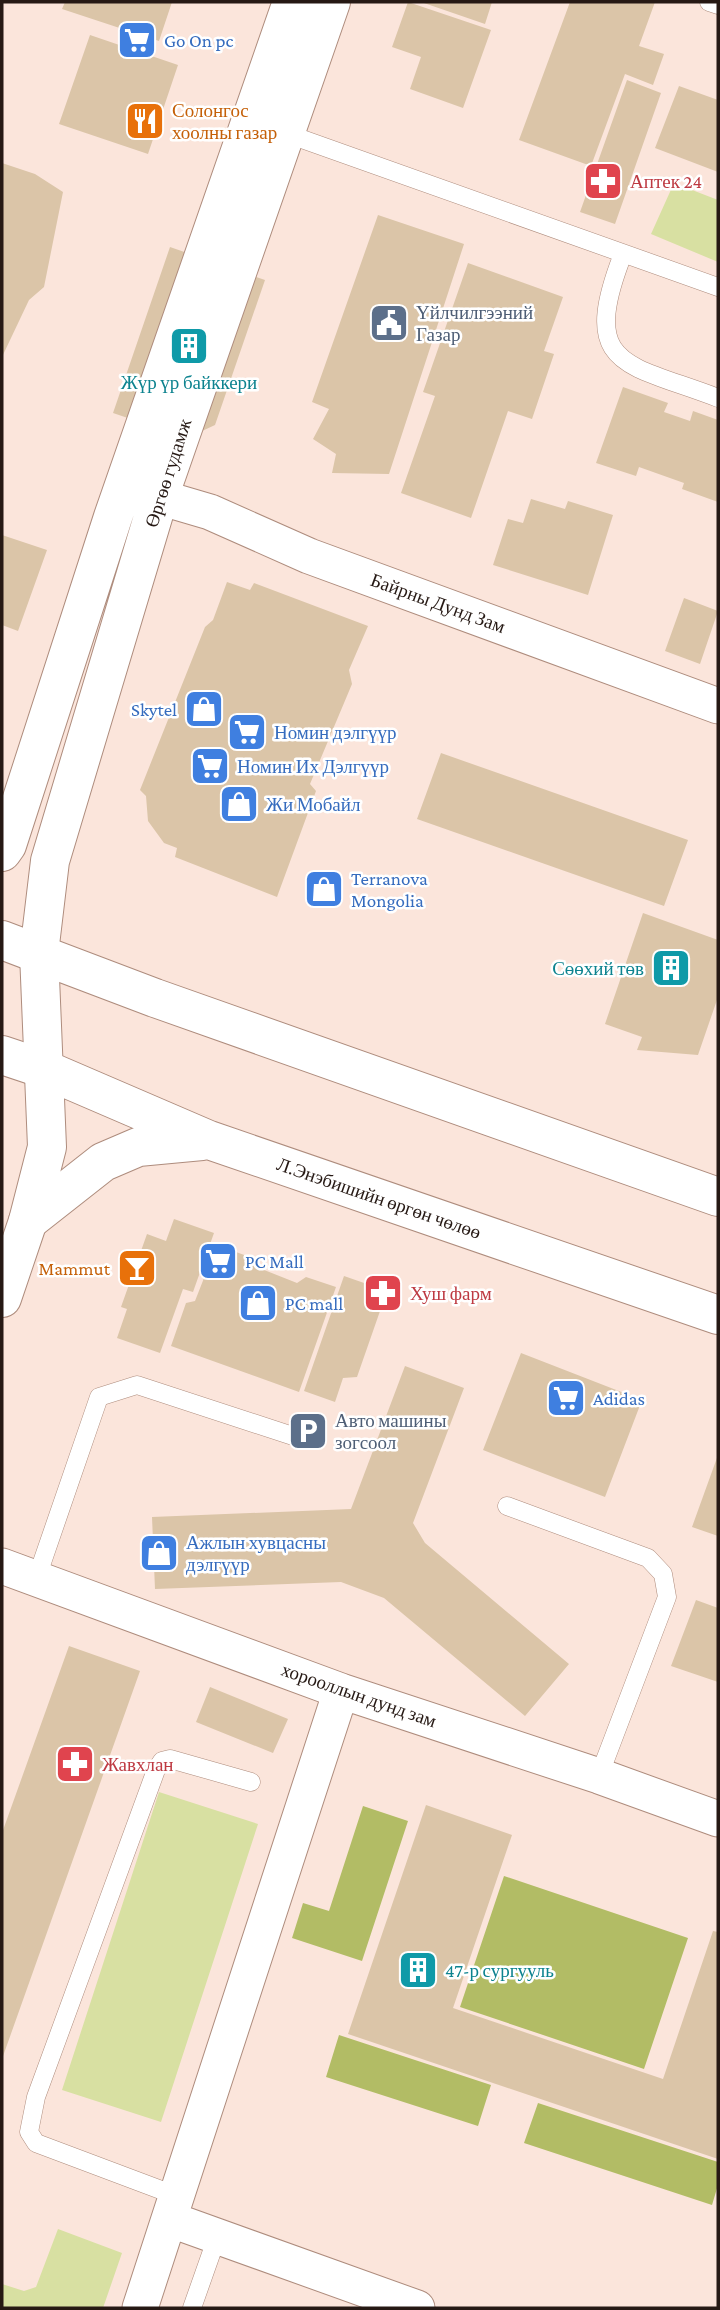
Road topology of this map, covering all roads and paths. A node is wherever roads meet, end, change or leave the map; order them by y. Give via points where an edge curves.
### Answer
1 (292, 2) edge
2 (331, 2) edge
3 (709, 2) edge
4 (718, 5) edge
5 (285, 133) junction
6 (623, 254) junction
7 (718, 287) edge
8 (718, 398) edge
9 (159, 497) junction
10 (718, 706) edge
11 (2, 852) edge
12 (2, 940) edge
13 (39, 953) junction
14 (2, 1055) edge
15 (44, 1069) junction
16 (209, 1140) junction
17 (718, 1197) edge
18 (29, 1221) junction
19 (2, 1298) edge
20 (718, 1315) edge
21 (302, 1439) dead end
22 (507, 1506) dead end
23 (2, 1566) edge
24 (37, 1577) junction
25 (341, 1691) junction
26 (599, 1776) junction
27 (251, 1782) dead end
28 (718, 1819) edge
29 (173, 2208) junction
30 (218, 2237) junction
31 (140, 2308) edge
32 (192, 2308) edge
33 (417, 2308) edge

1 - 11 main road, Өргөө гудамж
2 - 5 main road, Өргөө гудамж
3 - 4 lane
5 - 6 lane
5 - 9 main road, Өргөө гудамж
6 - 7 lane
6 - 8 lane via 606,308 607,338 614,351 641,370
9 - 10 street, Байрны Дунд Зам via 210,512 309,556
9 - 13 main road, Өргөө гудамж via 65,802 50,861
12 - 13 main road
13 - 15 main road, Өргөө гудамж
13 - 17 main road via 155,999
14 - 15 main road, Л.Энэбишийн өргөн чөлөө
15 - 16 main road, Л.Энэбишийн өргөн чөлөө
15 - 18 main road, Өргөө гудамж via 47,1147
16 - 18 main road via 138,1147 103,1162
16 - 20 main road, Л.Энэбишийн өргөн чөлөө
18 - 19 main road, Өргөө гудамж
21 - 24 lane via 137,1385 99,1397
22 - 26 lane via 648,1558 663,1574 667,1597
23 - 24 street, хорооллын дунд зам
24 - 25 street, хорооллын дунд зам
25 - 26 street, хорооллын дунд зам
25 - 29 street
26 - 28 street, хорооллын дунд зам
27 - 29 lane via 170,1759 156,1770 36,2097 29,2132 36,2143
29 - 30 street
29 - 31 street
30 - 32 lane
30 - 33 street

